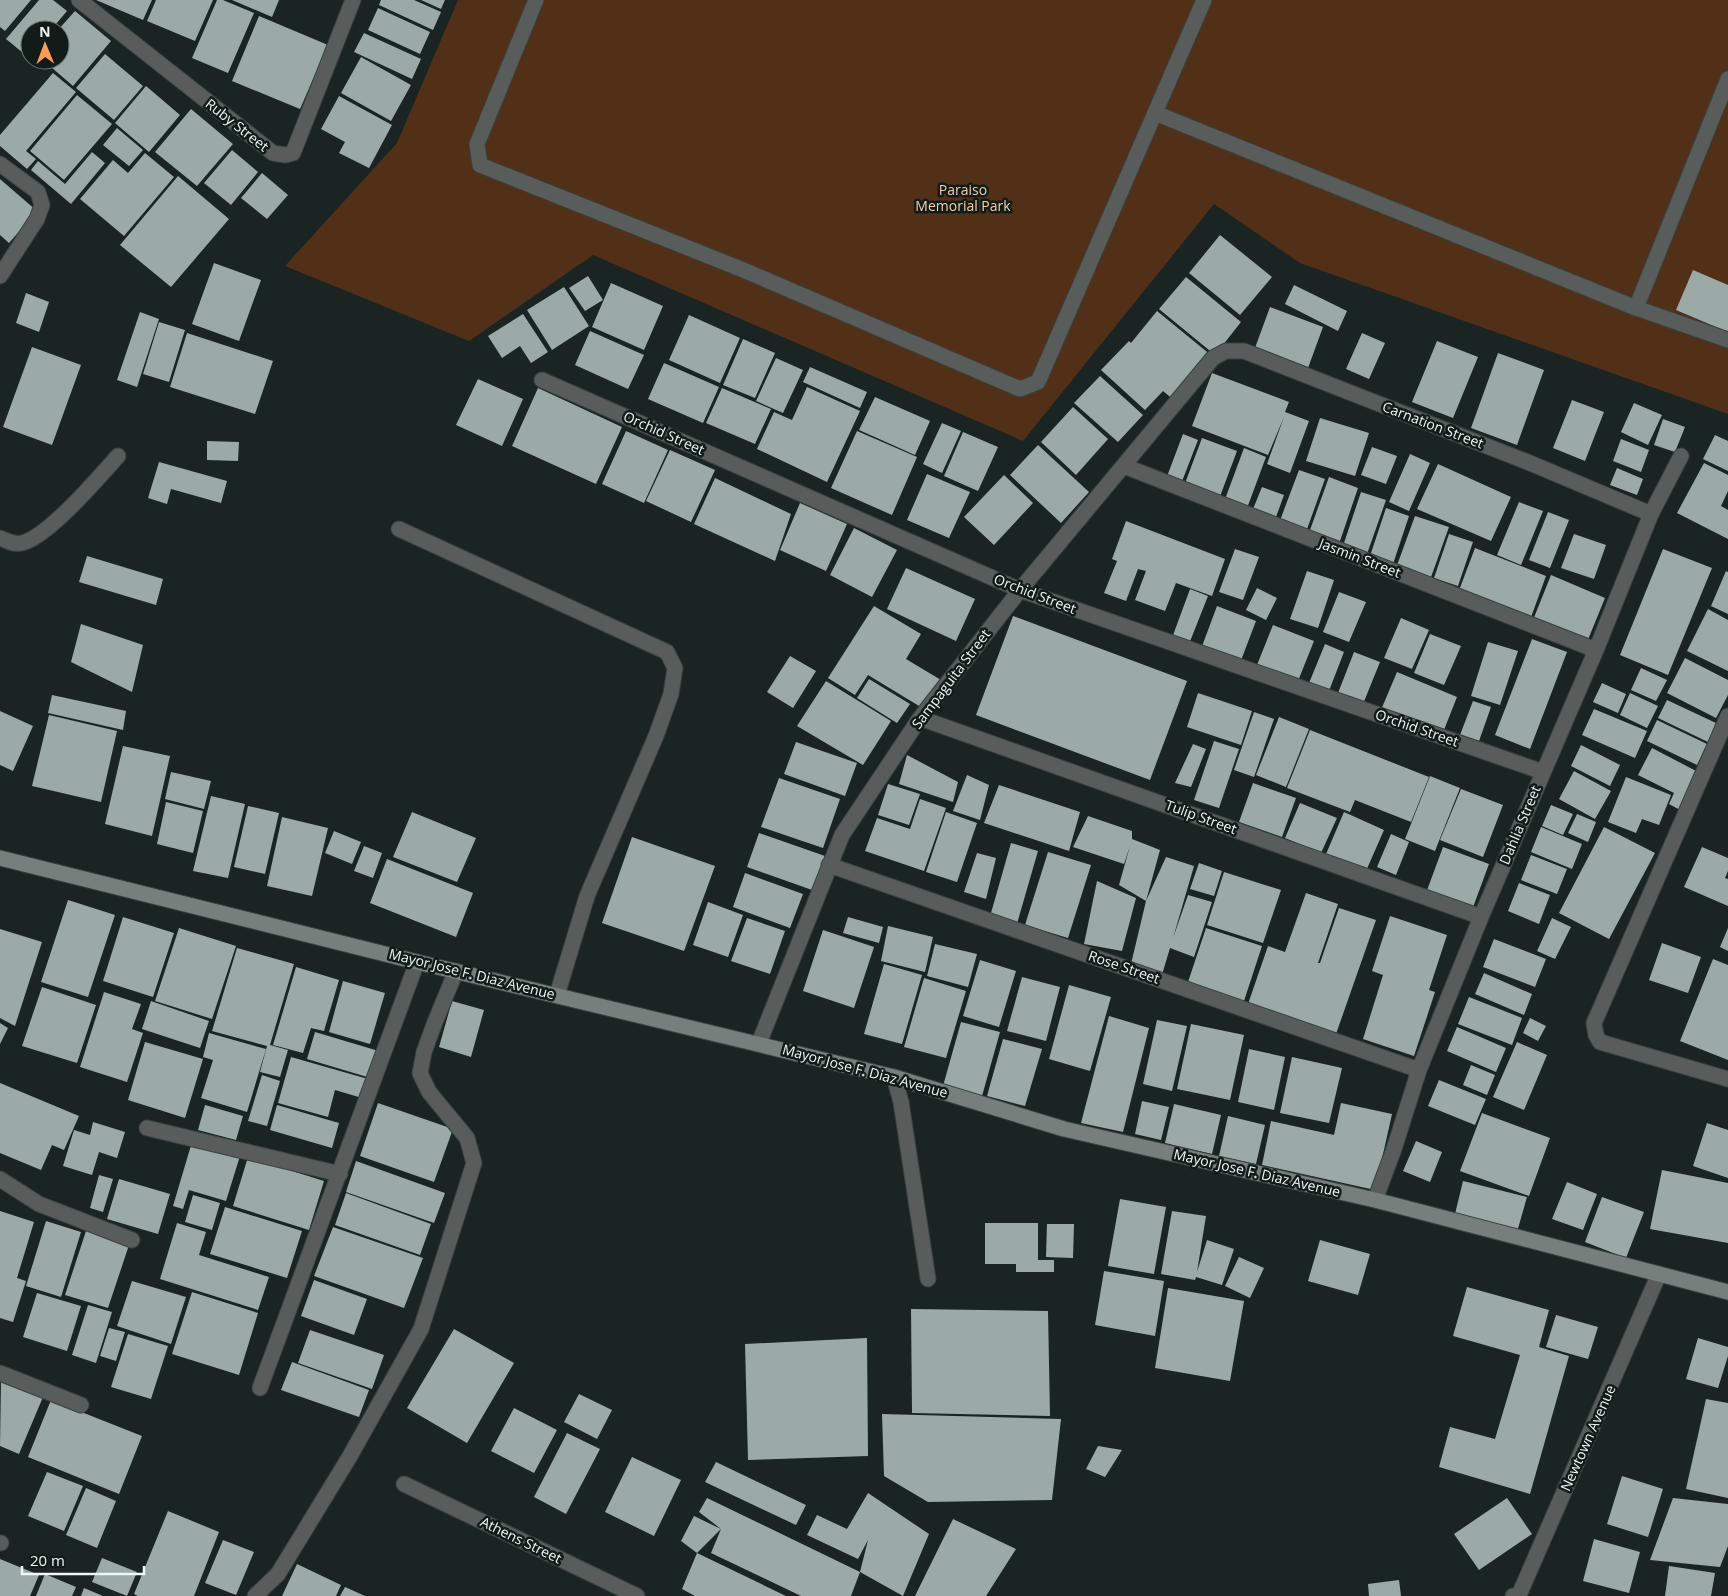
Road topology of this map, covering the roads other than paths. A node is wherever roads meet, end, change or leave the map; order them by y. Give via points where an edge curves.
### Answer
1 (80, 0) edge
2 (353, 0) edge
3 (536, 0) edge
4 (1204, 0) edge
5 (1728, 79) edge
6 (1155, 113) junction
7 (0, 164) edge
8 (0, 276) edge
9 (1636, 308) junction
10 (1728, 340) edge
11 (1213, 358) joint
12 (542, 380) dead end
13 (118, 456) dead end
14 (1681, 456) dead end
15 (1124, 466) junction
16 (1651, 514) junction
17 (399, 529) dead end
18 (0, 538) edge
19 (1020, 590) junction
20 (1596, 650) junction
21 (1728, 716) edge
22 (920, 718) junction
23 (1543, 772) junction
24 (0, 858) edge
25 (829, 864) junction
26 (1481, 917) junction
27 (417, 962) junction
28 (456, 971) junction
29 (557, 995) junction
30 (759, 1044) junction
31 (1419, 1070) junction
32 (894, 1077) junction
33 (1728, 1079) edge
34 (147, 1128) dead end
35 (340, 1174) junction
36 (0, 1179) edge
37 (1375, 1200) junction
38 (132, 1240) dead end
39 (1659, 1274) junction
40 (928, 1279) dead end
41 (1728, 1292) edge
42 (0, 1373) edge
43 (260, 1388) dead end
44 (81, 1405) dead end
45 (404, 1484) dead end
46 (255, 1596) edge
47 (637, 1596) edge
48 (1518, 1596) edge

1 - 2 street, Ruby Street via 273,153 285,155 294,154
3 - 6 street via 477,144 480,165 741,269 1020,390 1038,382
4 - 6 street
5 - 9 street
6 - 9 street
7 - 8 street via 38,192 42,205 37,219
9 - 10 street
11 - 15 street, Sampaguita Street
11 - 16 street, Carnation Street via 1226,351 1244,351
12 - 19 street, Orchid Street
13 - 18 street via 62,516 38,535 12,544
14 - 16 street, Dahlia Street
15 - 19 street, Sampaguita Street
15 - 20 street, Jasmin Street
16 - 20 street, Dahlia Street
17 - 29 street via 667,652 675,668 671,694 656,736 587,896
19 - 22 street, Sampaguita Street
19 - 23 street, Orchid Street
20 - 23 street, Dahlia Street
21 - 33 street via 1594,1024 1600,1042
22 - 25 street, Sampaguita Street via 842,835
22 - 26 street, Tulip Street
23 - 26 street, Dahlia Street
24 - 27 street, Mayor Jose F. Diaz Avenue
25 - 30 street, Sampaguita Street
25 - 31 street, Rose Street
26 - 31 street, Dahlia Street
27 - 28 street, Mayor Jose F. Diaz Avenue
27 - 35 street
28 - 29 street, Mayor Jose F. Diaz Avenue
28 - 46 street via 427,1044 420,1073 429,1092 467,1138 474,1163 421,1329 350,1456 278,1574
29 - 30 street, Mayor Jose F. Diaz Avenue
30 - 32 street, Mayor Jose F. Diaz Avenue
31 - 37 street, Dahlia Street
32 - 37 street, Mayor Jose F. Diaz Avenue via 1064,1129
32 - 40 street via 901,1102
34 - 35 street
35 - 43 street
36 - 38 street via 39,1204
37 - 39 street, Mayor Jose F. Diaz Avenue
39 - 41 street, Mayor Jose F. Diaz Avenue
39 - 48 street, Newtown Avenue
42 - 44 street
45 - 47 street, Athens Street

